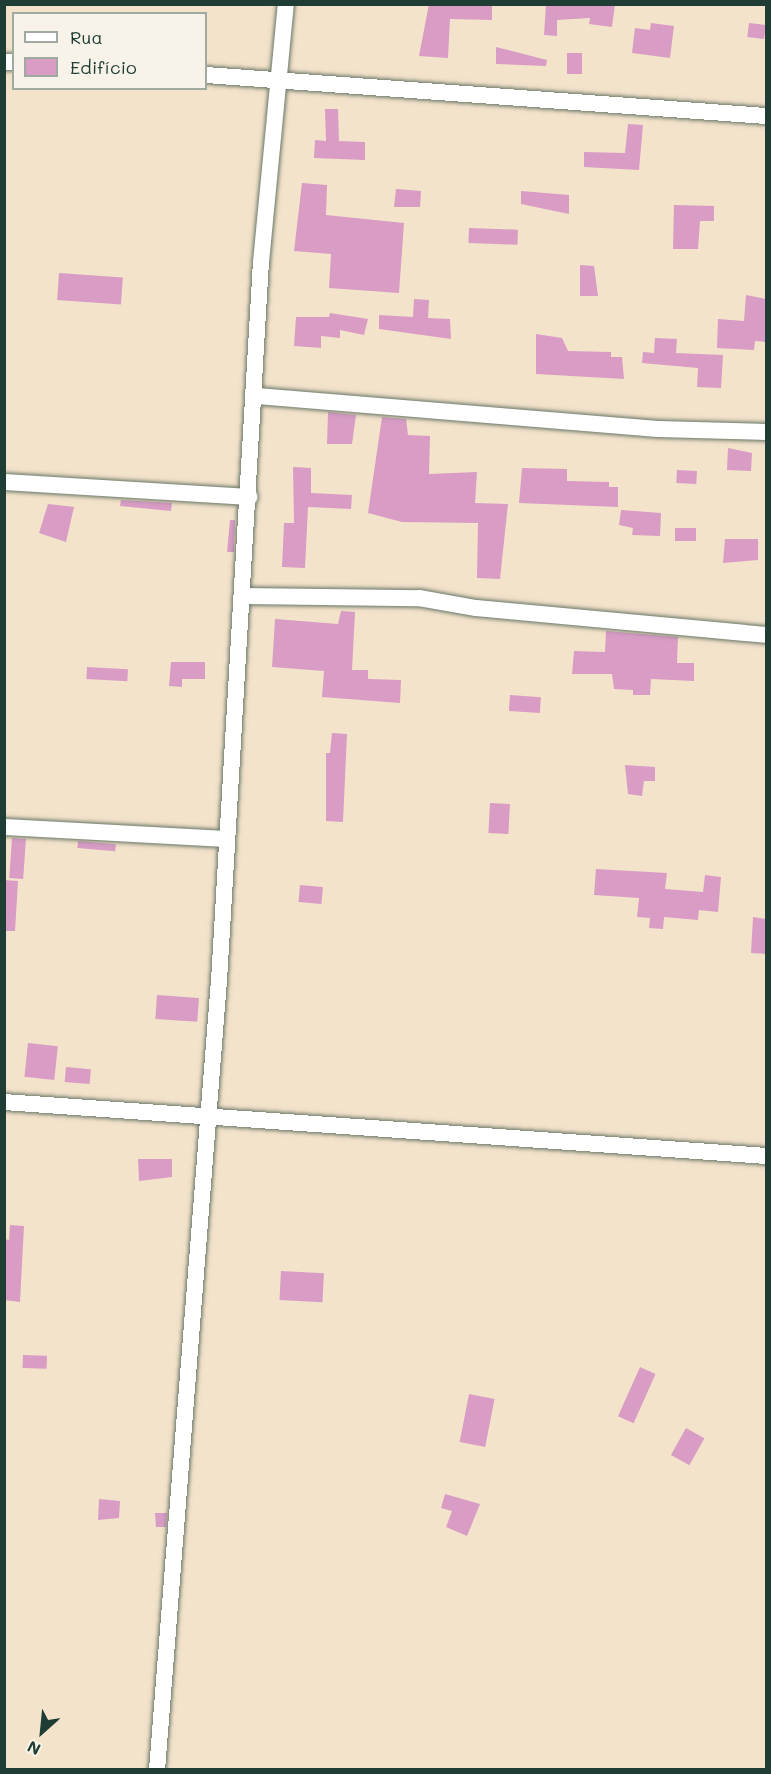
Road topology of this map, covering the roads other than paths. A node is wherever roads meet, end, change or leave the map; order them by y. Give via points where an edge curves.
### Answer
1 (286, 4) edge
2 (207, 75) edge
3 (282, 80) junction
4 (766, 116) edge
5 (257, 396) junction
6 (766, 432) edge
7 (4, 482) edge
8 (250, 497) junction
9 (244, 596) junction
10 (766, 635) edge
11 (4, 827) edge
12 (227, 839) junction
13 (4, 1102) edge
14 (209, 1114) junction
15 (766, 1156) edge
16 (157, 1770) edge

1 - 3 street
2 - 3 street
3 - 4 street
3 - 5 street via 261,262
5 - 6 street via 658,429
5 - 8 street
7 - 8 street
8 - 9 street
9 - 10 street via 419,598 476,608
9 - 12 street
11 - 12 street
12 - 14 street
13 - 14 street
14 - 15 street
14 - 16 street

